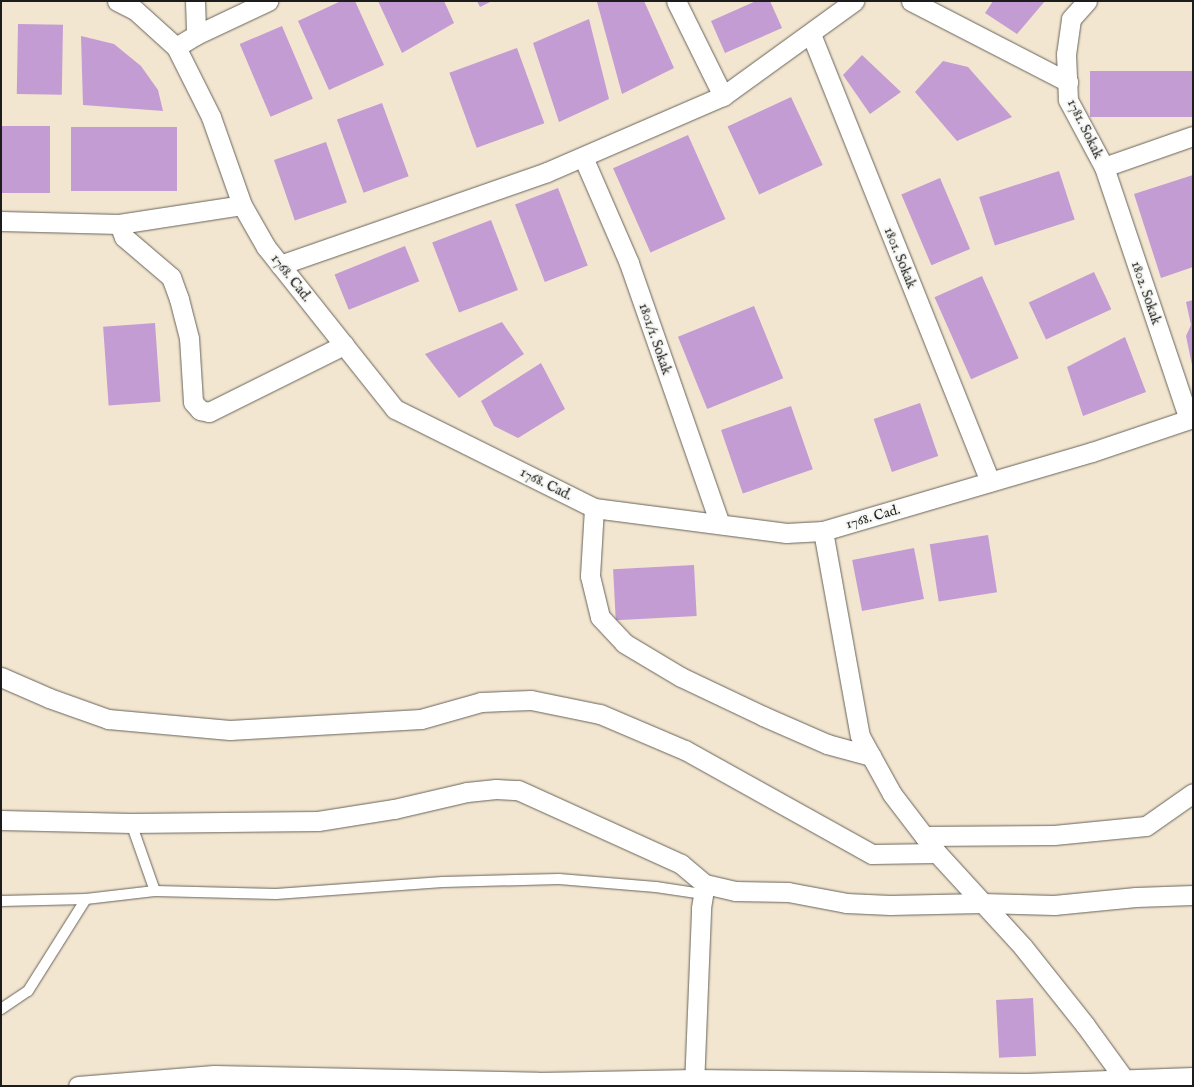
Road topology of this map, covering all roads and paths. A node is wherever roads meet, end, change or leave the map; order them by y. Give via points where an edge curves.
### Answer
1 (117, 1) edge
2 (195, 1) edge
3 (268, 1) edge
4 (676, 1) edge
5 (854, 1) edge
6 (911, 1) edge
7 (1087, 1) edge
8 (811, 34) junction
9 (196, 35) junction
10 (176, 47) junction
11 (1068, 82) junction
12 (723, 96) junction
13 (1193, 136) edge
14 (583, 157) junction
15 (1104, 167) junction
16 (242, 205) junction
17 (1, 221) edge
18 (119, 224) junction
19 (280, 265) junction
20 (344, 345) junction
21 (1191, 419) edge
22 (990, 482) junction
23 (594, 508) junction
24 (720, 524) junction
25 (823, 532) junction
26 (1, 677) edge
27 (871, 756) junction
28 (1193, 793) edge
29 (1, 820) edge
30 (131, 823) junction
31 (924, 836) junction
32 (937, 853) junction
33 (704, 889) junction
34 (155, 891) junction
35 (1193, 895) edge
36 (86, 899) junction
37 (1, 901) edge
38 (982, 902) junction
39 (1, 1010) edge
40 (1193, 1078) edge
41 (1125, 1080) junction
42 (694, 1083) edge
43 (78, 1086) edge

1 - 10 street, 1768. Cad. via 135,10
2 - 9 street
3 - 9 street
4 - 12 street
5 - 8 street
6 - 11 street
7 - 11 street, 1781. Sokak via 1071,19 1066,54
8 - 12 street
8 - 22 street, 1801. Sokak
9 - 10 street
10 - 16 street, 1768. Cad. via 210,117
11 - 15 street, 1781. Sokak via 1068,100
12 - 14 street
13 - 15 street
14 - 19 street via 540,175
14 - 24 street, 1801/1. Sokak via 629,263
15 - 21 street, 1802. Sokak
16 - 18 street
16 - 19 street, 1768. Cad. via 266,247
17 - 18 street
18 - 20 street via 124,237 171,277 180,299 189,338 193,402 200,410 209,412
19 - 20 street, 1768. Cad.
20 - 23 street, 1768. Cad. via 395,409
21 - 22 street, 1768. Cad.
22 - 25 street, 1768. Cad.
23 - 24 street, 1768. Cad.
23 - 27 street via 590,576 600,618 624,643 681,677 762,716 827,744
24 - 25 street, 1768. Cad. via 786,533
25 - 27 street via 860,736
26 - 32 street via 49,698 108,719 230,730 421,719 481,702 531,700 600,714 686,750 872,854
27 - 31 street via 892,794
28 - 31 street via 1146,826 1054,835
29 - 30 street
30 - 33 street via 318,821 394,809 467,792 518,790 681,864
30 - 34 lane
31 - 32 street
32 - 38 street
33 - 34 lane via 559,878 443,882 276,894
33 - 38 street via 788,892 854,903 890,905
33 - 42 street
34 - 36 lane
35 - 38 street via 1136,897 1054,905
36 - 37 lane
36 - 39 lane via 28,991
38 - 41 street via 1023,947 1081,1019
40 - 41 street
41 - 42 street via 1026,1083
42 - 43 street via 214,1076

